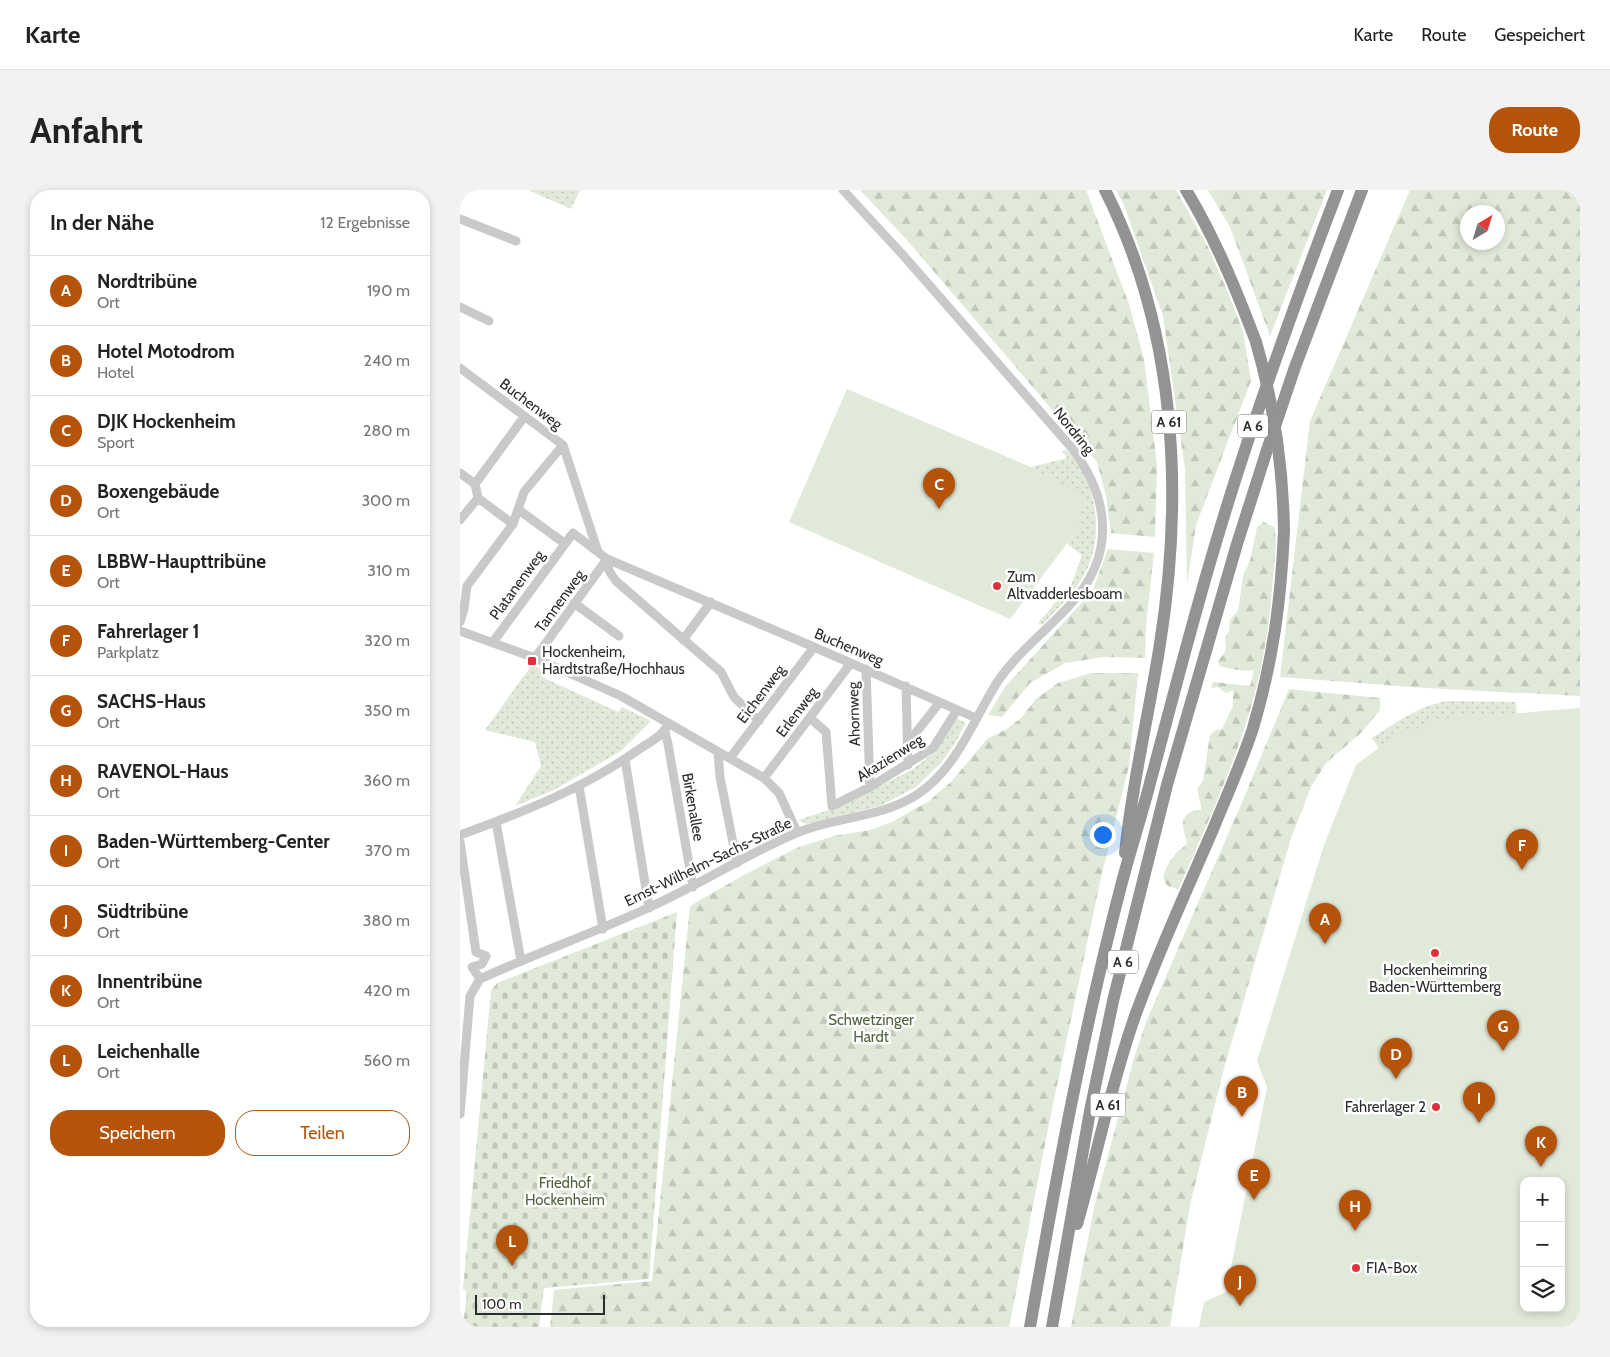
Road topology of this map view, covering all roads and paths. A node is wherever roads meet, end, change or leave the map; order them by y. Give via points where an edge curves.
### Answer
1 (843, 190) edge
2 (1104, 190) edge
3 (1186, 190) edge
4 (1338, 190) edge
5 (1362, 190) edge
6 (460, 219) edge
7 (516, 242) dead end
8 (460, 307) edge
9 (489, 321) dead end
10 (460, 368) edge
11 (524, 417) junction
12 (563, 445) junction
13 (460, 474) edge
14 (475, 484) junction
15 (478, 498) junction
16 (519, 510) junction
17 (460, 520) edge
18 (514, 524) junction
19 (564, 544) junction
20 (598, 552) junction
21 (607, 559) junction
22 (711, 602) junction
23 (574, 603) junction
24 (460, 622) edge
25 (460, 631) edge
26 (619, 636) dead end
27 (683, 640) junction
28 (493, 642) junction
29 (814, 646) junction
30 (535, 658) junction
31 (851, 663) junction
32 (1156, 668) joint
33 (866, 669) junction
34 (906, 686) junction
35 (940, 702) junction
36 (957, 710) junction
37 (810, 718) junction
38 (976, 718) junction
39 (759, 721) junction
40 (669, 723) junction
41 (665, 732) junction
42 (908, 744) junction
43 (718, 752) junction
44 (730, 758) junction
45 (625, 759) junction
46 (908, 765) junction
47 (764, 778) junction
48 (579, 786) junction
49 (870, 788) junction
50 (496, 822) junction
51 (797, 832) junction
52 (460, 835) edge
53 (460, 842) edge
54 (737, 863) junction
55 (1121, 886) junction
56 (693, 887) junction
57 (649, 908) junction
58 (603, 929) junction
59 (521, 961) junction
60 (480, 979) junction
61 (460, 995) edge
62 (470, 996) junction
63 (460, 1114) edge
64 (1065, 1251) junction
65 (1030, 1327) edge
66 (1052, 1327) edge

1 - 38 street, Nordring via 1071,448 1088,472 1099,497 1102,540 1091,577 1070,606 1008,669
2 - 32 highway, A 61 via 1142,283 1159,350 1169,414 1172,529
3 - 64 highway, A 61, bridge via 1211,234 1242,304 1269,388 1283,483 1280,603 1266,680 1252,731 1134,1017 1077,1223
4 - 55 highway, A 6 via 1247,442 1214,548
5 - 64 highway, A 6 via 1295,367 1240,535 1166,785 1113,1001
6 - 7 street
8 - 9 street
10 - 11 street, Buchenweg
11 - 12 street, Buchenweg
11 - 14 street
12 - 16 street via 524,492
12 - 20 street
13 - 14 street
14 - 15 street
15 - 17 street
15 - 18 street
16 - 18 street
16 - 19 street
18 - 24 street via 467,586
19 - 20 street, Buchenweg via 573,532
19 - 28 street, Platanenweg
20 - 21 street, Buchenweg
21 - 22 street, Buchenweg
21 - 23 street, Tannenweg
21 - 27 street, Buchenweg via 609,571 616,581
22 - 27 street
22 - 29 street, Buchenweg
23 - 26 street
23 - 30 street, Tannenweg
25 - 28 street
27 - 39 street, Buchenweg via 722,672 734,697
28 - 30 street
29 - 31 street, Buchenweg
29 - 39 street, Eichenweg
30 - 40 street via 621,696
31 - 33 street, Buchenweg
31 - 37 street, Erlenweg
32 - 55 highway, A 6 via 1129,812
33 - 34 street, Buchenweg
33 - 49 street, Ahornweg
34 - 35 street, Buchenweg
34 - 42 street
35 - 36 street, Buchenweg
35 - 42 street
36 - 38 street, Buchenweg
36 - 46 street, Akazienweg via 933,748
37 - 47 street, Erlenweg
37 - 49 street, Akazienweg via 826,732 832,806
38 - 51 street, Ernst-Wilhelm-Sachs-Straße via 959,751 918,794 883,811
39 - 44 street, Eichenweg
40 - 41 street
40 - 43 street
41 - 45 street
41 - 56 street, Birkenallee
42 - 46 street
43 - 44 street
43 - 54 street
44 - 47 street
45 - 48 street
45 - 57 street
46 - 49 street, Akazienweg
47 - 51 street via 779,793
48 - 50 street
48 - 58 street
50 - 52 street
50 - 59 street
51 - 54 street, Ernst-Wilhelm-Sachs-Straße
53 - 60 street via 476,952 486,956 482,964 472,968
54 - 56 street, Ernst-Wilhelm-Sachs-Straße
55 - 65 highway, A 6 via 1084,1046
56 - 57 street, Ernst-Wilhelm-Sachs-Straße
57 - 58 street, Ernst-Wilhelm-Sachs-Straße
58 - 59 street, Ernst-Wilhelm-Sachs-Straße
59 - 60 street, Ernst-Wilhelm-Sachs-Straße
60 - 62 street
61 - 62 street
62 - 63 street
64 - 66 highway, A 6

